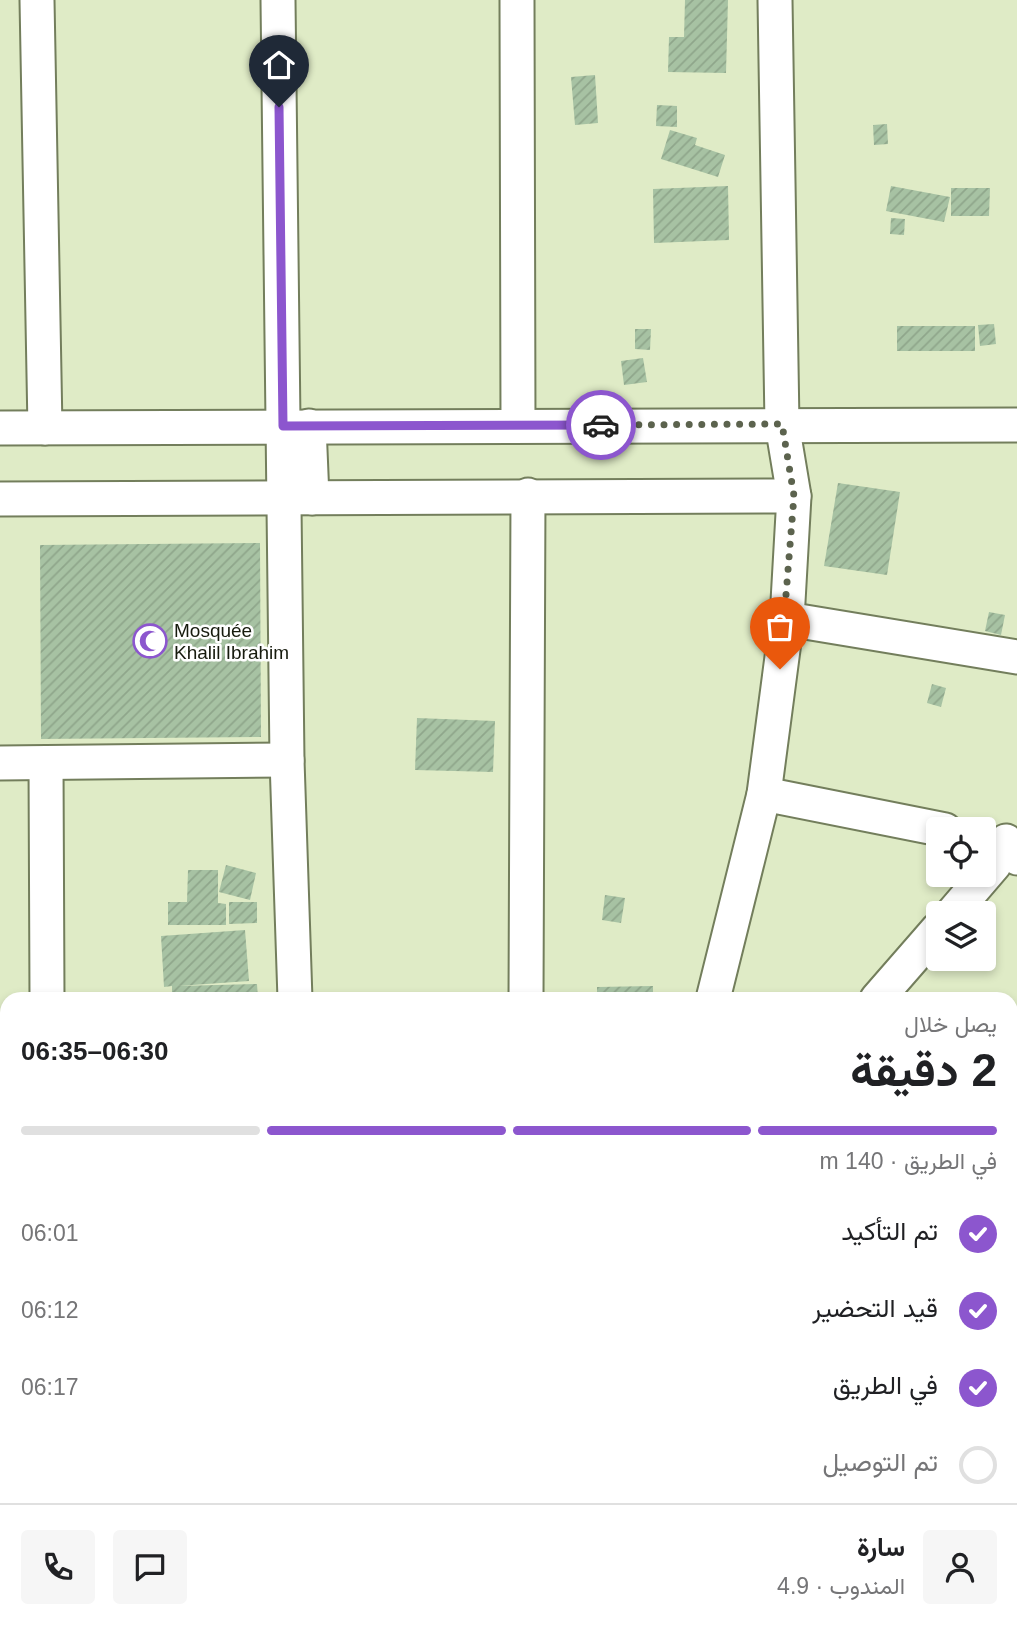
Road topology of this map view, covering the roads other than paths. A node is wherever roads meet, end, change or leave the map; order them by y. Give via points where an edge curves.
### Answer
1 (37, 0) edge
2 (278, 0) edge
3 (517, 0) edge
4 (775, 0) edge
5 (782, 424) junction
6 (518, 425) junction
7 (1017, 425) edge
8 (296, 426) junction
9 (0, 428) edge
10 (46, 428) junction
11 (528, 495) junction
12 (794, 496) junction
13 (298, 498) junction
14 (0, 499) edge
15 (787, 619) junction
16 (1017, 657) edge
17 (287, 760) junction
18 (0, 763) edge
19 (46, 763) junction
20 (765, 794) junction
21 (926, 826) edge
22 (1006, 845) edge
23 (963, 901) edge
24 (926, 943) edge
25 (47, 992) edge
26 (295, 992) edge
27 (526, 992) edge
28 (715, 992) edge
29 (883, 992) edge

1 - 10 street
2 - 8 street
3 - 6 street
4 - 5 street
5 - 6 street
5 - 7 street
5 - 12 street
6 - 8 street
8 - 10 street
8 - 13 street
9 - 10 street
11 - 12 street
11 - 13 street
11 - 27 street
12 - 15 street
13 - 14 street
13 - 17 street
15 - 16 street
15 - 20 street
17 - 19 street
17 - 26 street
18 - 19 street
19 - 25 street
20 - 21 street
20 - 28 street
22 - 23 street
24 - 29 street

